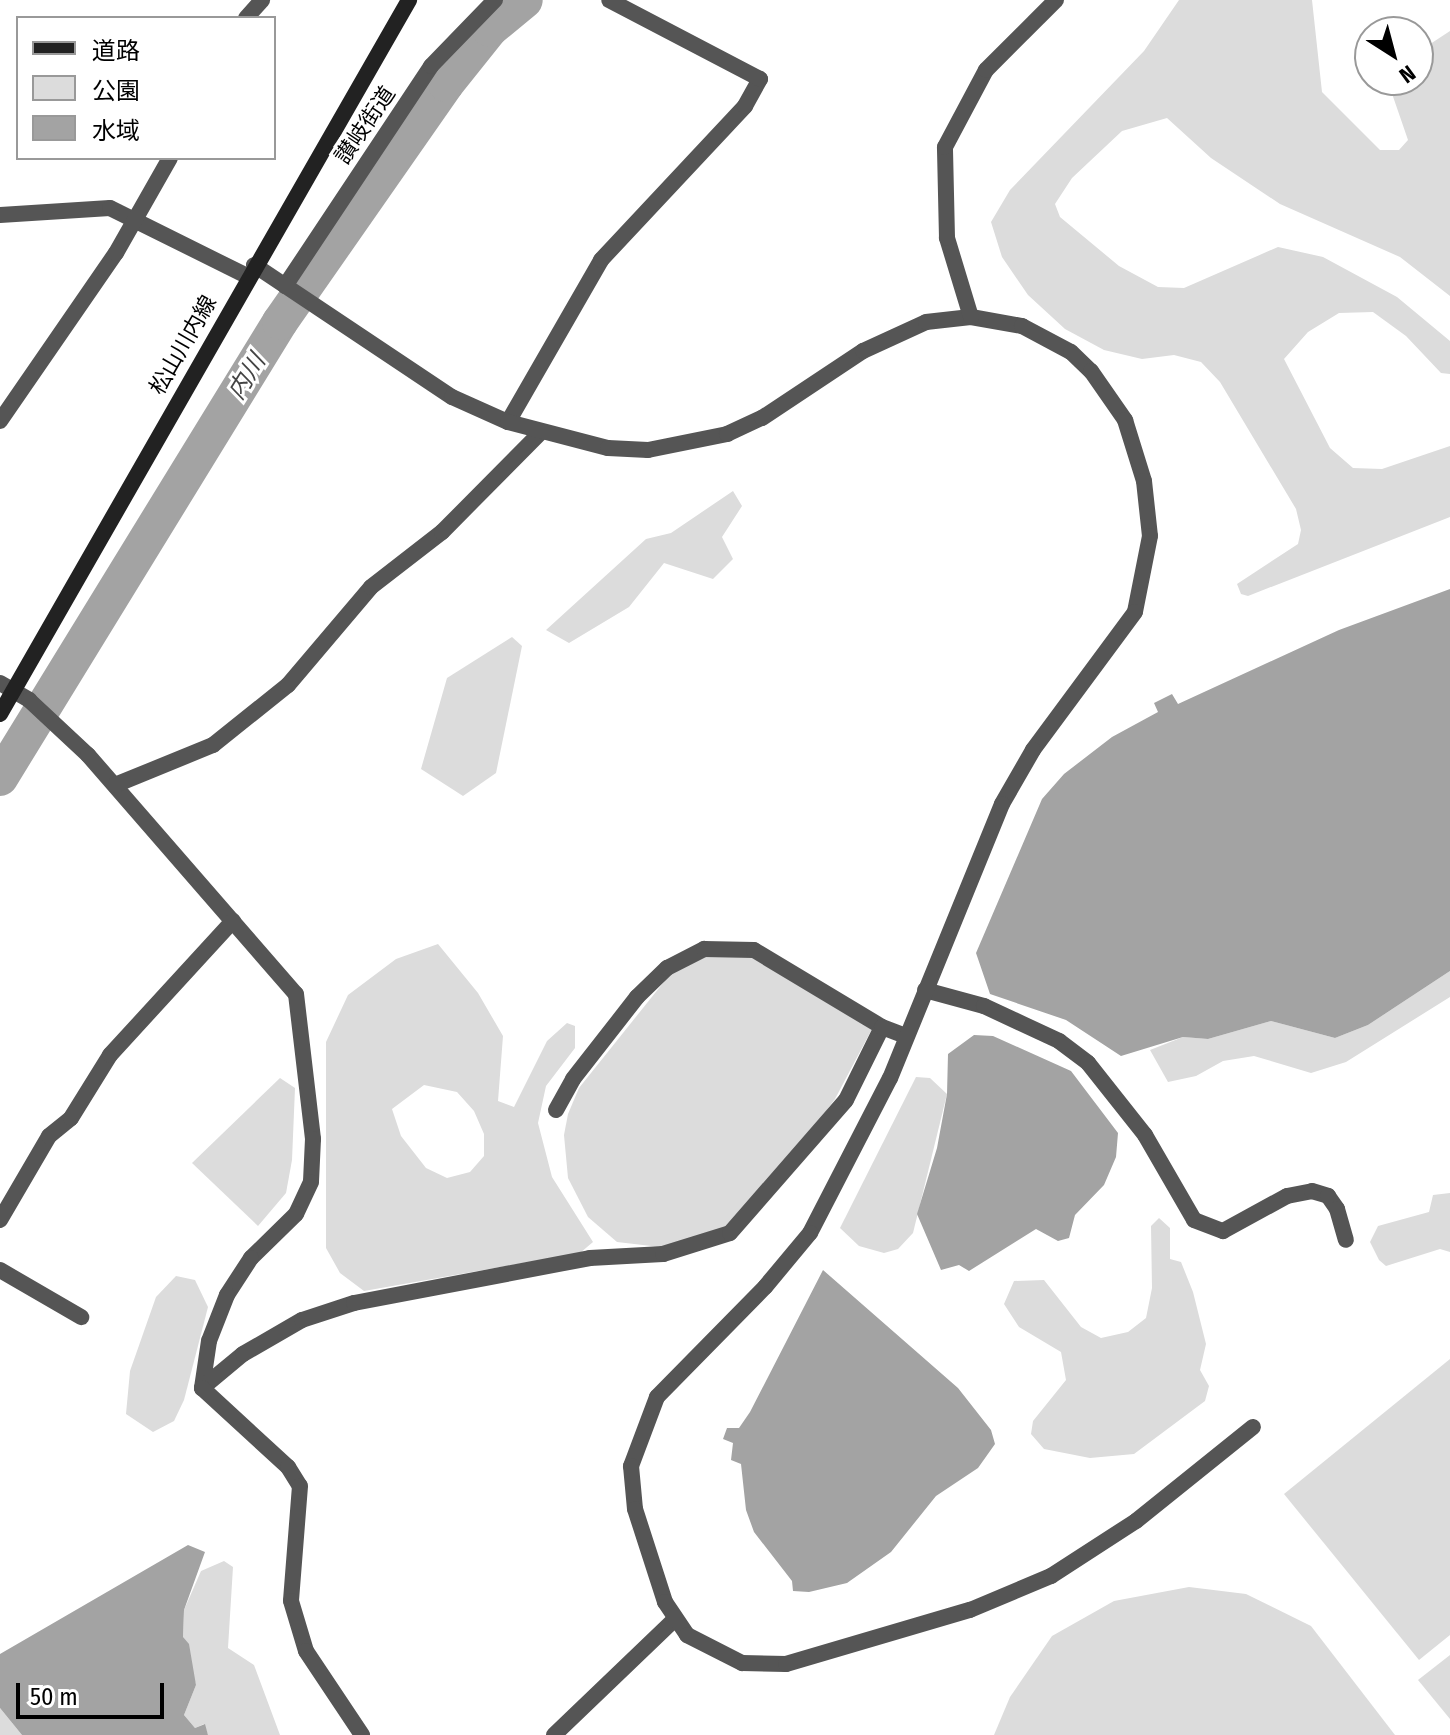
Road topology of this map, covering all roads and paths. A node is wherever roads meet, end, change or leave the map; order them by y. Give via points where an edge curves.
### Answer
1 (262, 0) edge
2 (409, 0) edge
3 (495, 0) edge
4 (609, 0) edge
5 (1056, 0) edge
6 (248, 16) edge
7 (169, 160) edge
8 (0, 215) edge
9 (135, 217) junction
10 (251, 270) junction
11 (288, 288) junction
12 (971, 317) junction
13 (0, 421) edge
14 (508, 422) junction
15 (541, 432) junction
16 (6, 686) edge
17 (0, 714) edge
18 (115, 785) junction
19 (233, 921) junction
20 (925, 990) junction
21 (882, 1027) junction
22 (906, 1036) junction
23 (556, 1110) dead end
24 (0, 1220) edge
25 (1346, 1240) dead end
26 (0, 1270) edge
27 (81, 1317) dead end
28 (202, 1388) junction
29 (1253, 1427) dead end
30 (675, 1619) junction
31 (362, 1735) edge
32 (554, 1735) edge

1 - 6 street
2 - 10 main road, 松山川内線
3 - 11 street, 讃岐街道 via 431,66
4 - 14 street via 760,79 745,106 601,260
5 - 12 street via 986,70 945,147 947,238
7 - 9 street
8 - 9 street via 110,208
9 - 10 street
9 - 13 street
10 - 11 street
10 - 16 main road, 松山川内線
11 - 14 street via 403,368
12 - 15 street via 926,322 898,332 762,418 727,434 648,450 608,448
12 - 20 street via 1022,326 1071,352 1091,371 1125,420 1150,536 1135,612 1033,750 1002,804
14 - 15 street
15 - 18 street via 442,532 371,587 319,649 301,662 288,685 213,745
16 - 17 main road, 松山川内線
16 - 18 street via 29,700
18 - 19 street
19 - 24 street via 110,1055 71,1118 49,1136
19 - 28 street via 296,994 313,1139 311,1182 296,1214 251,1258 227,1295 209,1341
20 - 22 street
20 - 25 street via 984,1006 1004,1020 1059,1041 1088,1063 1145,1135 1194,1220 1223,1231 1287,1196 1312,1191 1328,1196
21 - 22 street
21 - 23 street via 754,950 704,949 667,968 637,997 573,1079
21 - 28 street via 846,1100 730,1233 663,1254 590,1258 354,1303 302,1320 243,1354
22 - 30 street via 851,1160 810,1233 657,1397 636,1440 631,1466 635,1509
26 - 27 street
28 - 31 street via 288,1467 300,1486 291,1601 306,1651
29 - 30 street via 1095,1551 970,1610 812,1658 763,1666 704,1648
30 - 32 street

